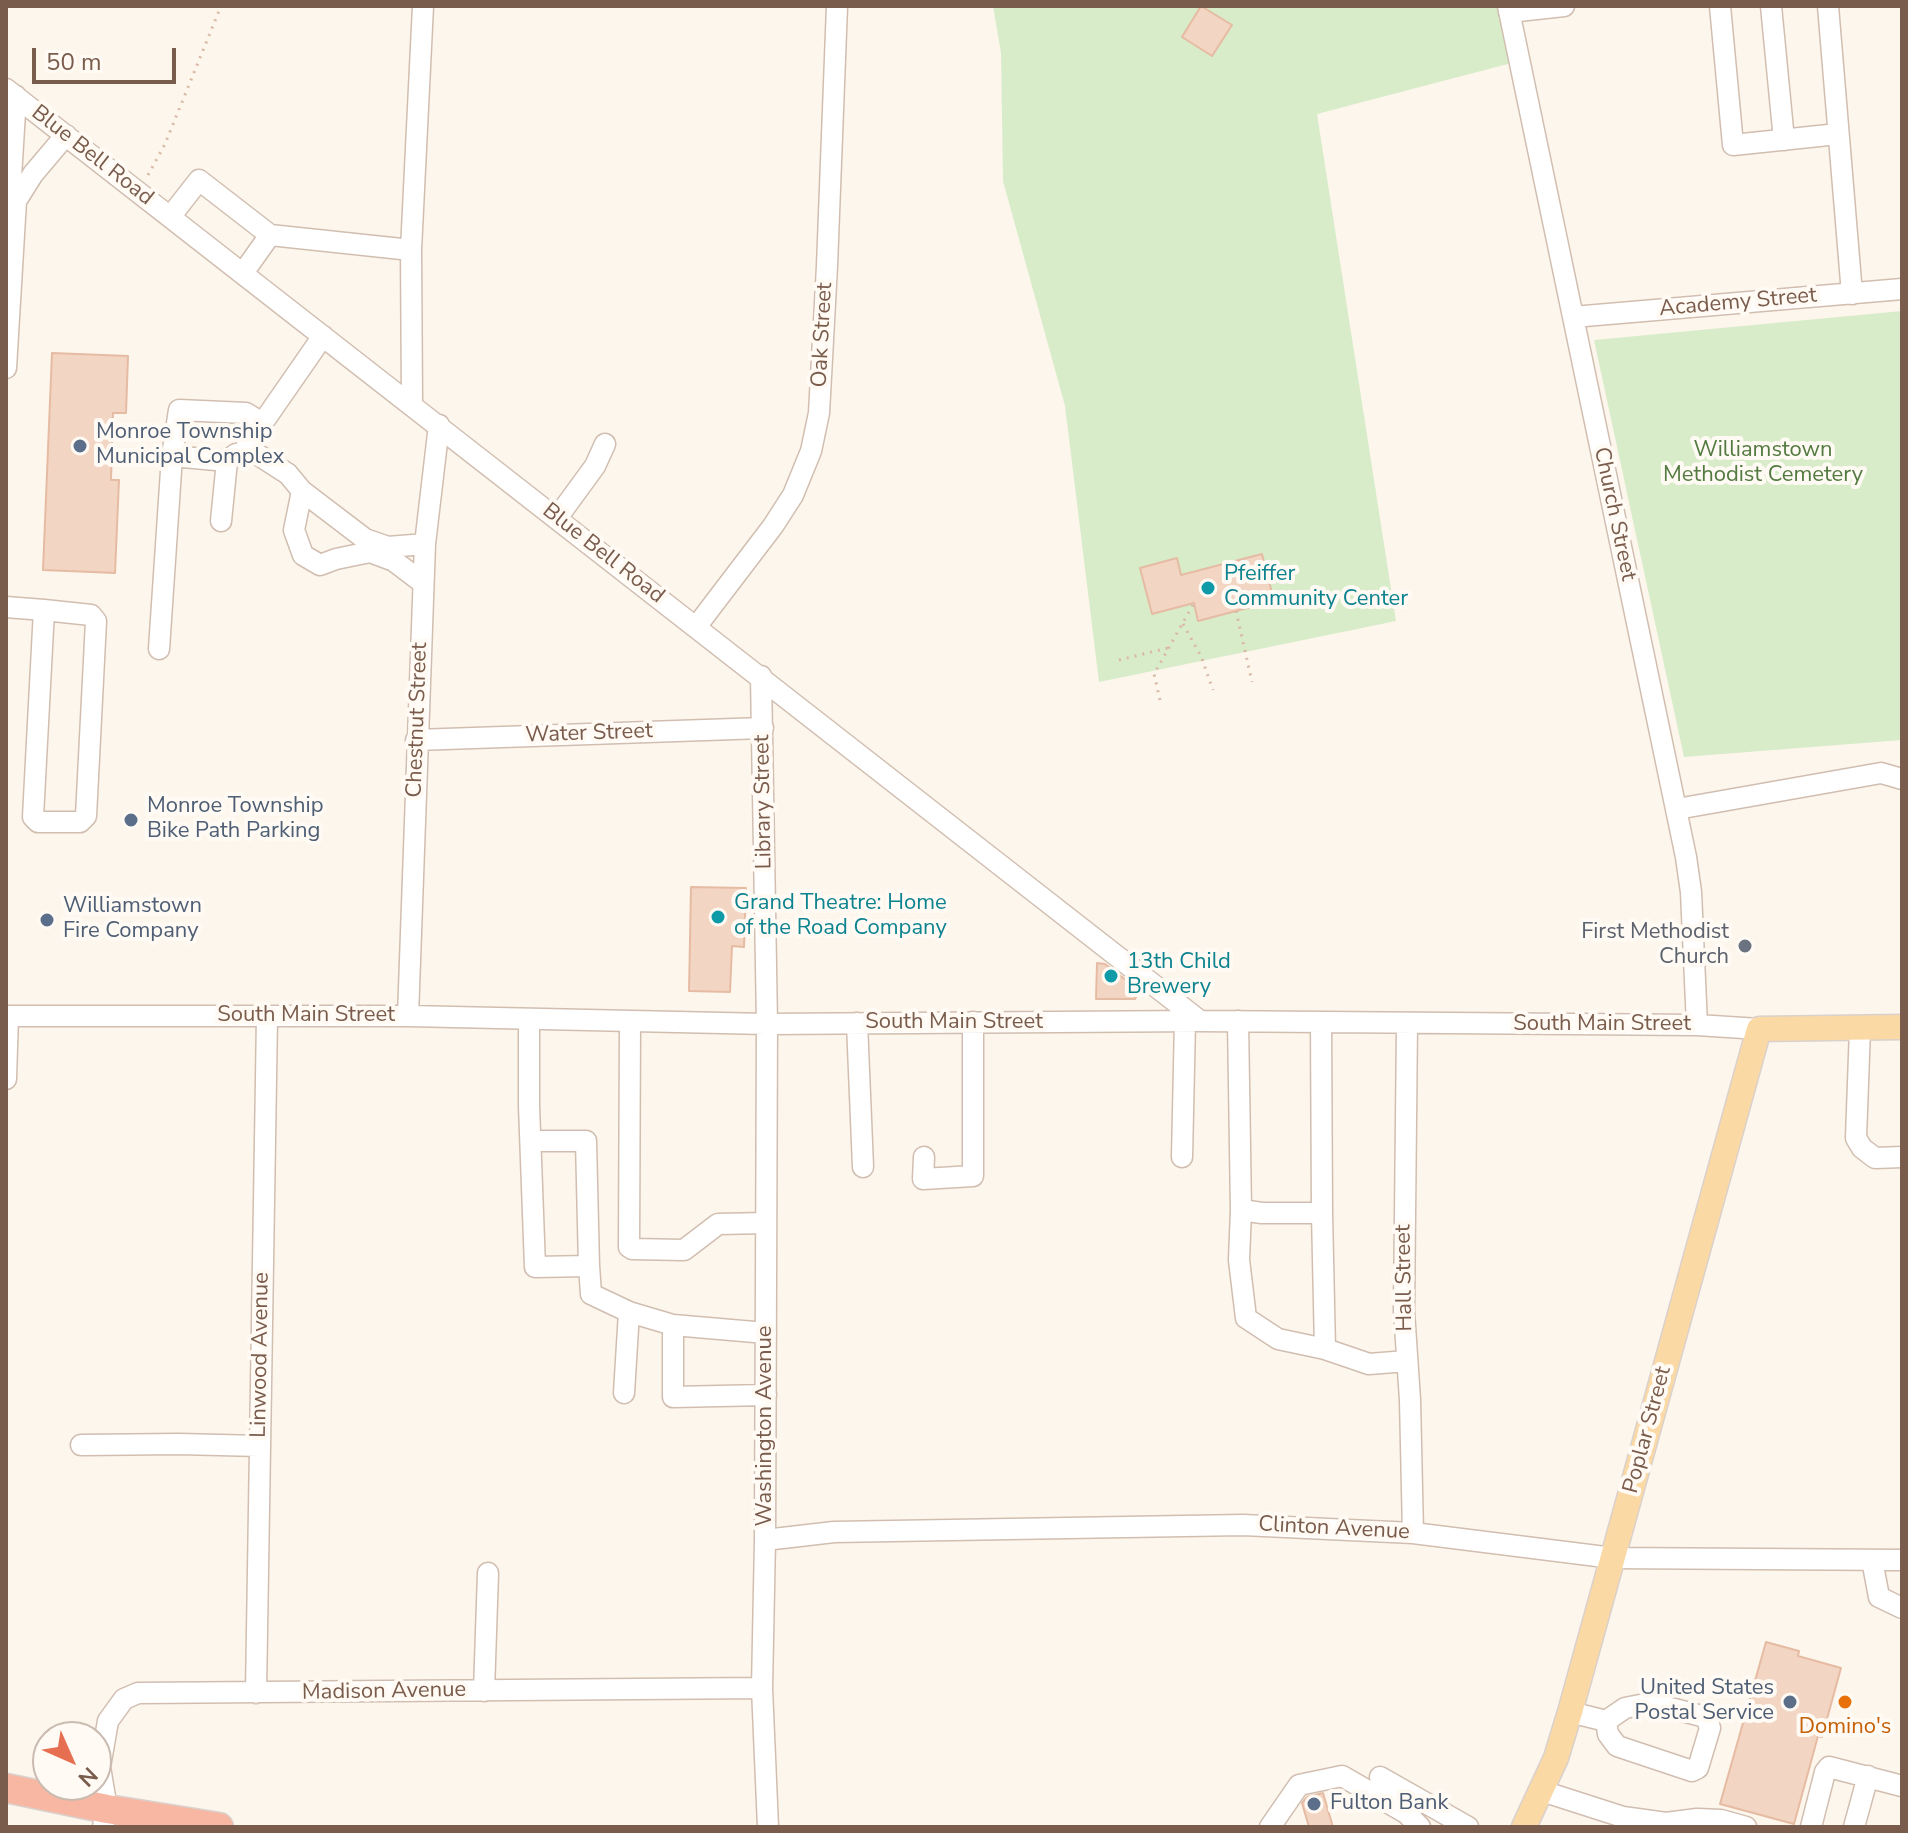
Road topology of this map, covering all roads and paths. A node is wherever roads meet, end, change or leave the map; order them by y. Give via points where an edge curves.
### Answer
1 (221, 6) edge
2 (423, 6) edge
3 (837, 6) edge
4 (1564, 6) edge
5 (1720, 6) edge
6 (1771, 6) edge
7 (1828, 6) edge
8 (1509, 9) edge
9 (11, 92) edge
10 (1838, 134) junction
11 (66, 135) junction
12 (1784, 140) junction
13 (138, 192) junction
14 (19, 194) junction
15 (170, 217) junction
16 (270, 235) junction
17 (411, 250) junction
18 (243, 273) junction
19 (1902, 289) edge
20 (1852, 294) junction
21 (1573, 317) junction
22 (323, 336) junction
23 (6, 368) edge
24 (412, 403) junction
25 (261, 422) junction
26 (439, 425) junction
27 (605, 444) dead end
28 (246, 447) junction
29 (172, 456) junction
30 (227, 461) junction
31 (302, 491) junction
32 (557, 518) junction
33 (221, 521) dead end
34 (425, 544) junction
35 (423, 583) junction
36 (1194, 603) dead end
37 (6, 607) edge
38 (44, 610) junction
39 (1236, 611) dead end
40 (1182, 623) junction
41 (696, 627) junction
42 (1168, 648) junction
43 (159, 649) dead end
44 (1119, 660) dead end
45 (761, 676) junction
46 (1252, 682) dead end
47 (1213, 690) dead end
48 (1160, 700) dead end
49 (763, 728) junction
50 (416, 740) junction
51 (1902, 779) edge
52 (1677, 809) junction
53 (7, 1016) edge
54 (408, 1016) junction
55 (267, 1017) junction
56 (529, 1019) junction
57 (630, 1021) junction
58 (1192, 1021) junction
59 (1238, 1021) junction
60 (973, 1022) junction
61 (1321, 1022) junction
62 (857, 1023) junction
63 (767, 1024) junction
64 (1407, 1024) junction
65 (1697, 1025) junction
66 (1902, 1027) edge
67 (1860, 1028) junction
68 (1759, 1029) junction
69 (6, 1079) edge
70 (531, 1141) junction
71 (924, 1157) dead end
72 (1182, 1157) dead end
73 (1902, 1157) edge
74 (863, 1167) dead end
75 (1241, 1210) junction
76 (1322, 1213) junction
77 (766, 1223) junction
78 (589, 1266) junction
79 (629, 1312) junction
80 (673, 1325) junction
81 (766, 1333) junction
82 (1325, 1349) junction
83 (1407, 1361) junction
84 (624, 1393) dead end
85 (766, 1395) junction
86 (81, 1445) dead end
87 (260, 1446) junction
88 (1413, 1533) junction
89 (765, 1540) junction
90 (1613, 1558) junction
91 (1872, 1560) junction
92 (1902, 1560) edge
93 (488, 1573) dead end
94 (1902, 1608) edge
95 (762, 1688) junction
96 (484, 1691) junction
97 (256, 1693) junction
98 (1570, 1712) junction
99 (1606, 1721) junction
100 (1868, 1776) junction
101 (1380, 1777) dead end
102 (1902, 1786) edge
103 (6, 1788) edge
104 (1542, 1791) junction
105 (105, 1818) edge
106 (1690, 1823) edge
107 (219, 1827) edge
108 (768, 1827) edge
109 (1270, 1827) edge
110 (1420, 1827) edge
111 (1468, 1827) edge
112 (1524, 1827) edge
113 (1746, 1827) edge
114 (1811, 1827) edge
115 (1854, 1827) edge

1 - 13 path via 165,144
2 - 17 street
3 - 41 street, Oak Street via 826,296 819,413 811,451 773,526
4 - 8 street
5 - 12 street via 1733,145
6 - 12 street
7 - 10 street
8 - 21 street, Church Street
9 - 11 street, Blue Bell Road
9 - 14 street via 11,177
10 - 12 street
10 - 20 street
11 - 13 street, Blue Bell Road
11 - 14 street
13 - 15 street, Blue Bell Road
14 - 23 street
15 - 16 street via 199,180
15 - 18 street, Blue Bell Road
16 - 17 street
16 - 18 street
17 - 24 street
18 - 22 street, Blue Bell Road
19 - 20 street, Academy Street
20 - 21 street, Academy Street
21 - 52 street, Church Street
22 - 24 street, Blue Bell Road
22 - 25 street
24 - 26 street, Blue Bell Road
25 - 28 street
25 - 29 street via 246,413 179,410
26 - 32 street, Blue Bell Road
26 - 34 street, Chestnut Street
27 - 32 street
28 - 30 street
28 - 31 street via 288,474
29 - 30 street
29 - 43 street
30 - 33 street
31 - 34 street via 365,539 388,547
31 - 35 street via 294,530 303,555 320,565 370,552 394,561
32 - 41 street, Blue Bell Road
34 - 35 street, Chestnut Street
35 - 50 street, Chestnut Street
36 - 40 path
37 - 38 street
38 - 38 street via 91,615 96,621 86,816 80,822 38,822 33,817
39 - 46 path
40 - 42 path
40 - 47 path
41 - 45 street, Blue Bell Road
42 - 44 path
42 - 48 path via 1154,674
45 - 49 street, Library Street
45 - 58 street, Blue Bell Road
49 - 50 street, Water Street
49 - 63 street, Library Street
50 - 54 street, Chestnut Street
51 - 52 street via 1881,773
52 - 65 street, Church Street via 1691,892
53 - 55 street, South Main Street
53 - 69 street
54 - 55 street, South Main Street
54 - 56 street, South Main Street
55 - 87 street, Linwood Avenue
56 - 57 street, South Main Street
56 - 70 street
57 - 63 street, South Main Street
57 - 77 street via 629,1247 684,1250 718,1224
58 - 59 street, South Main Street
58 - 60 street, South Main Street
58 - 72 street
59 - 61 street, South Main Street
59 - 75 street
60 - 62 street, South Main Street
60 - 71 street via 973,1176 923,1179
61 - 64 street, South Main Street
61 - 76 street
62 - 63 street, South Main Street
62 - 74 street
63 - 77 street, Washington Avenue
64 - 65 street, South Main Street
64 - 83 street, Hall Street
65 - 68 street, South Main Street
66 - 67 main road, South Main Street
67 - 68 main road, South Main Street
67 - 73 street via 1856,1138 1875,1158
68 - 90 main road, Poplar Street
70 - 78 street via 586,1141
70 - 78 street via 535,1267
75 - 76 street
75 - 82 street via 1239,1260 1246,1318 1278,1339
76 - 82 street
77 - 81 street, Washington Avenue
78 - 79 street via 591,1294
79 - 80 street
79 - 84 street
80 - 81 street
80 - 85 street via 673,1397
81 - 85 street, Washington Avenue
82 - 83 street via 1369,1364
83 - 88 street, Hall Street
85 - 89 street, Washington Avenue
86 - 87 street
87 - 97 street, Linwood Avenue
88 - 89 street, Clinton Avenue via 1243,1525 834,1532
88 - 90 street, Clinton Avenue
89 - 95 street, Washington Avenue
90 - 91 street, Clinton Avenue
90 - 98 main road, Poplar Street
91 - 92 street, Clinton Avenue
91 - 94 street via 1879,1597
93 - 96 street
95 - 96 street, Madison Avenue
95 - 108 street, Washington Avenue
96 - 97 street, Madison Avenue
97 - 105 street, Madison Avenue via 138,1693 124,1699 108,1721 102,1745
98 - 99 street
98 - 104 main road, Poplar Street
99 - 99 street via 1625,1708 1650,1703 1706,1717 1710,1728 1698,1768 1692,1771 1617,1746
100 - 102 street
100 - 114 street via 1829,1767
100 - 115 street
101 - 111 street
103 - 105 highway
104 - 106 street via 1623,1817
104 - 112 main road, Poplar Street
105 - 107 highway
106 - 113 street via 1721,1820
109 - 110 street via 1299,1785 1342,1776 1406,1813

